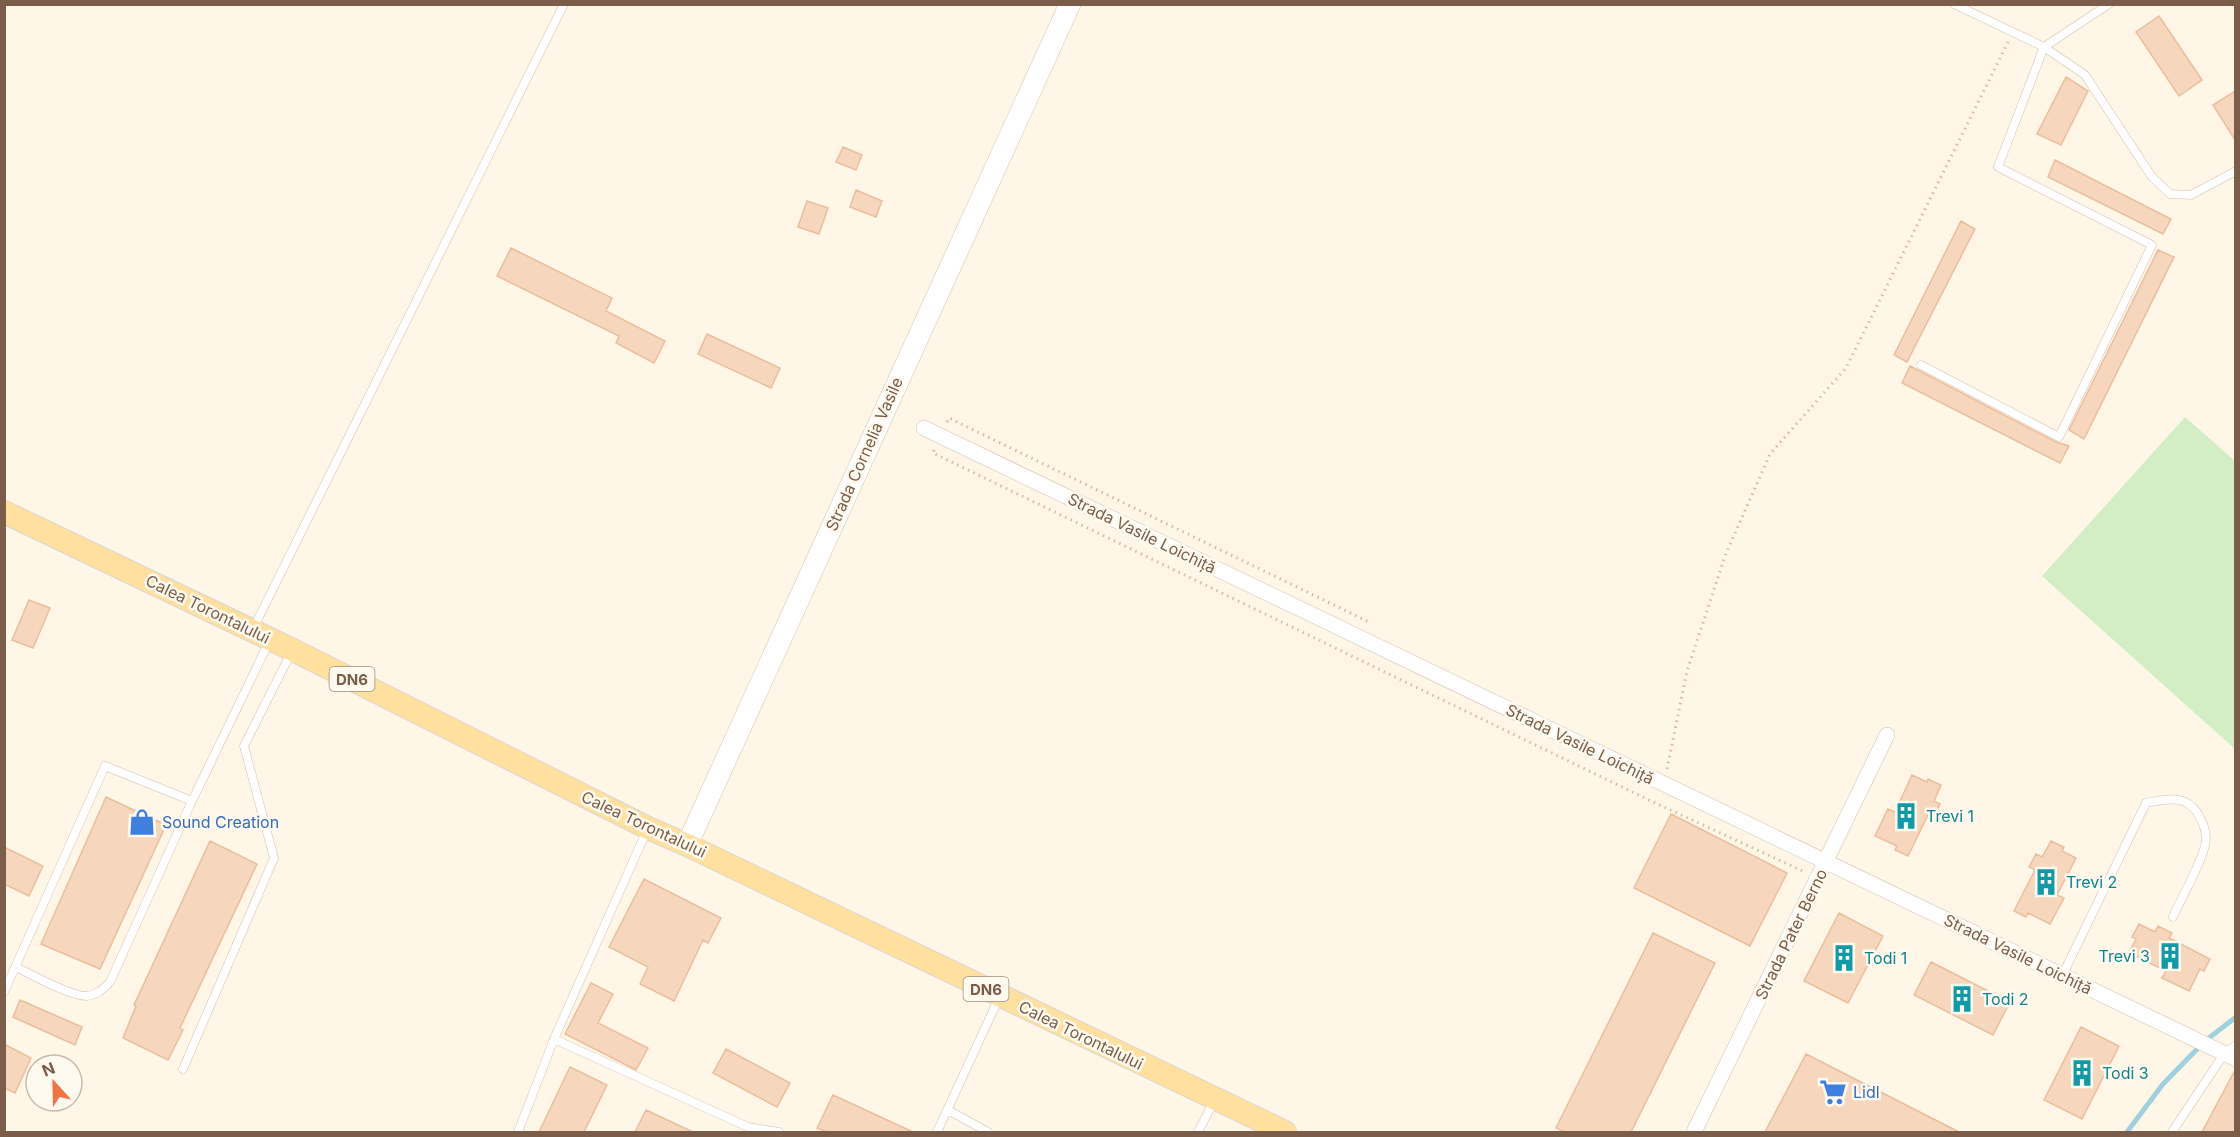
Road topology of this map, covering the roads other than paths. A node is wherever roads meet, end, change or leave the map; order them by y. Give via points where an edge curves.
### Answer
1 (564, 4) edge
2 (1070, 4) edge
3 (1954, 4) edge
4 (2109, 4) edge
5 (2044, 47) junction
6 (2235, 171) edge
7 (1921, 365) dead end
8 (924, 428) dead end
9 (8, 517) edge
10 (262, 635) junction
11 (293, 650) junction
12 (1887, 735) dead end
13 (192, 801) junction
14 (648, 828) junction
15 (687, 845) junction
16 (1826, 862) junction
17 (2173, 917) dead end
18 (16, 967) junction
19 (2062, 976) junction
20 (4, 993) edge
21 (1000, 996) junction
22 (554, 1039) junction
23 (2227, 1052) edge
24 (183, 1069) dead end
25 (1215, 1099) junction
26 (948, 1110) junction
27 (518, 1132) edge
28 (779, 1132) edge
29 (937, 1132) edge
30 (988, 1132) edge
31 (1198, 1132) edge
32 (1285, 1132) edge
33 (1694, 1132) edge
34 (2172, 1132) edge

1 - 10 lane
2 - 15 street, Strada Cornelia Vasile
3 - 5 lane
4 - 5 lane
5 - 6 lane via 2085,75 2152,177 2169,194 2191,195
5 - 7 lane via 1998,167 2152,245 2060,437
8 - 16 street, Strada Vasile Loichiță
9 - 10 main road, Calea Torontalului / DN6
10 - 11 main road, Calea Torontalului / DN6
10 - 13 lane
11 - 14 main road, Calea Torontalului / DN6
11 - 24 lane via 244,746 274,858
12 - 16 street, Strada Pater Berno
13 - 18 lane via 110,982 100,992 75,994
13 - 18 lane via 105,766
14 - 15 main road, Calea Torontalului / DN6
14 - 22 lane
15 - 21 main road, Calea Torontalului / DN6
16 - 19 street, Strada Vasile Loichiță
16 - 33 street, Strada Pater Berno
17 - 19 lane via 2206,846 2197,811 2183,801 2164,800 2146,803
18 - 20 lane
19 - 23 street, Strada Vasile Loichiță
21 - 25 main road, Calea Torontalului / DN6
21 - 26 lane
22 - 27 lane
22 - 28 lane via 748,1127
23 - 34 lane
25 - 31 lane
25 - 32 main road, Calea Torontalului / DN6
26 - 29 lane
26 - 30 lane

